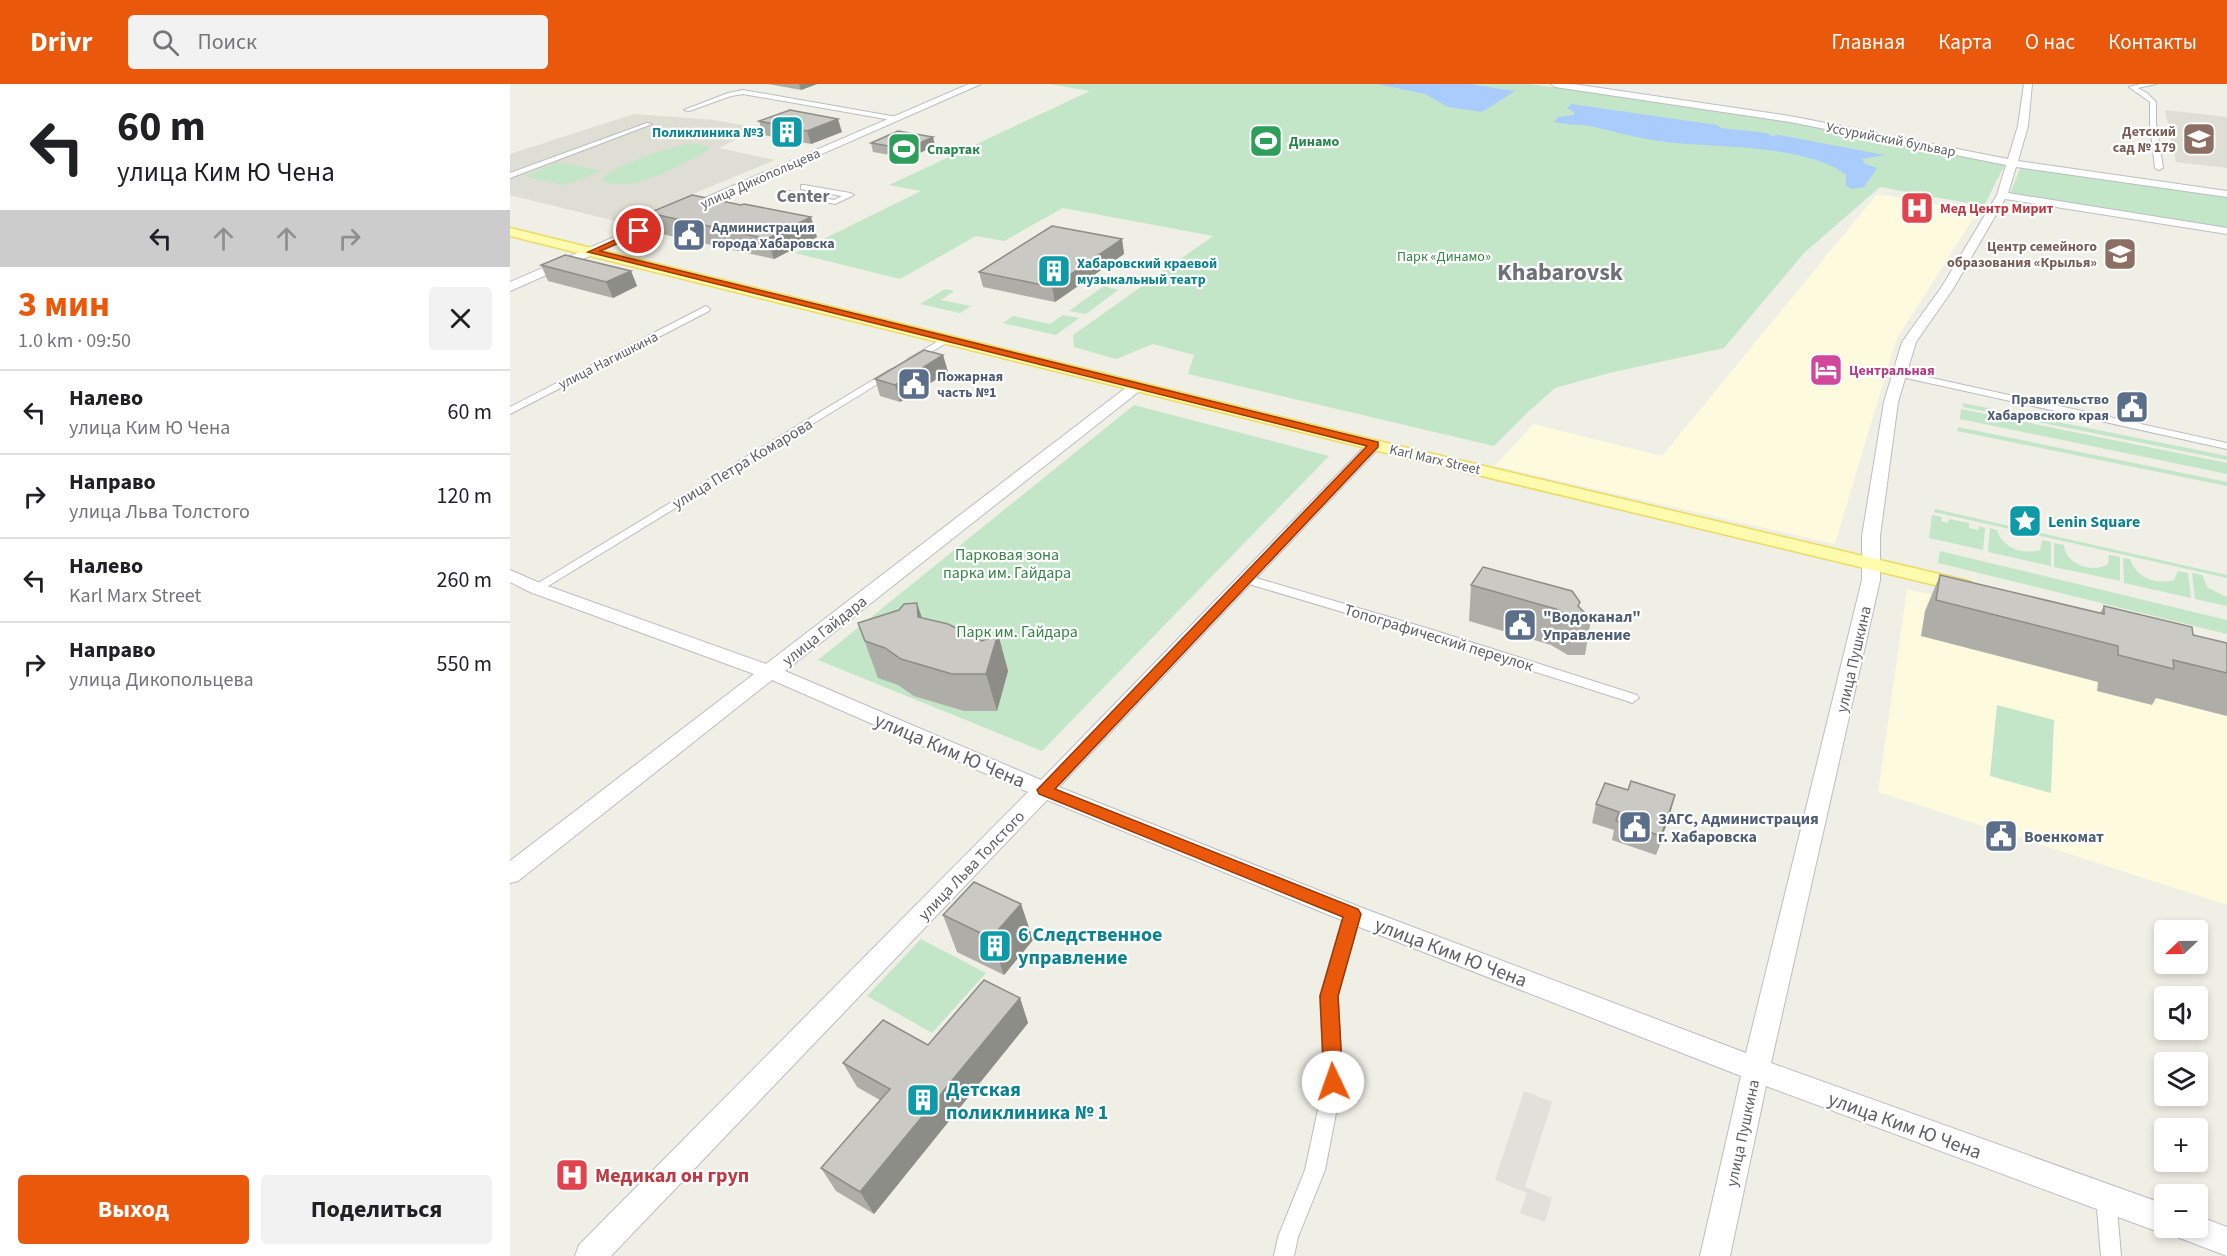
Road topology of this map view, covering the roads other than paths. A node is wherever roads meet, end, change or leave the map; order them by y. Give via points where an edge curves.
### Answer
1 (977, 84) edge
2 (1555, 84) edge
3 (2028, 84) edge
4 (2153, 84) edge
5 (687, 110) dead end
6 (897, 119) junction
7 (649, 124) dead end
8 (2013, 163) junction
9 (2159, 168) dead end
10 (510, 176) edge
11 (799, 186) dead end
12 (821, 190) junction
13 (784, 192) dead end
14 (2227, 194) edge
15 (2002, 195) junction
16 (806, 196) junction
17 (2227, 231) edge
18 (510, 232) edge
19 (592, 252) junction
20 (510, 287) edge
21 (706, 309) dead end
22 (947, 339) junction
23 (1900, 374) junction
24 (1137, 386) junction
25 (510, 411) edge
26 (1374, 445) junction
27 (2227, 446) edge
28 (1871, 563) junction
29 (510, 575) edge
30 (1246, 579) junction
31 (536, 588) junction
32 (1978, 589) edge
33 (770, 672) junction
34 (1632, 698) dead end
35 (1044, 790) junction
36 (510, 874) edge
37 (1352, 914) junction
38 (1756, 1069) junction
39 (2106, 1197) junction
40 (2154, 1215) edge
41 (2208, 1235) edge
42 (2227, 1242) edge
43 (590, 1256) edge
44 (1284, 1256) edge
45 (1715, 1256) edge
46 (2111, 1256) edge

1 - 6 street, улица Дикопольцева
2 - 8 street, Уссурийский бульвар via 1790,118
3 - 8 street, улица Пушкина
4 - 9 street via 2132,87 2153,102
5 - 6 street via 743,92
6 - 19 street, улица Дикопольцева
7 - 10 street
8 - 14 street, Уссурийский бульвар
8 - 15 street, улица Пушкина
11 - 12 street
12 - 16 street
12 - 16 street via 848,196 835,202
13 - 16 street
15 - 17 street
15 - 23 street, улица Пушкина via 1947,289 1909,342
18 - 19 main road, Karl Marx Street
19 - 20 street, улица Дикопольцева
19 - 22 main road, Karl Marx Street
21 - 25 street, улица Нагишкина
22 - 24 main road, Karl Marx Street
22 - 31 street, улица Петра Комарова
23 - 27 street
23 - 28 street, улица Пушкина via 1891,402 1871,536
24 - 26 main road, Karl Marx Street
24 - 33 street, улица Гайдара
26 - 28 main road, Karl Marx Street
26 - 30 street, улица Льва Толстого
28 - 32 main road, Karl Marx Street
28 - 38 street, улица Пушкина via 1871,580
29 - 31 street, улица Ким Ю Чена
30 - 34 street, Топографический переулок
30 - 35 street, улица Льва Толстого
31 - 33 street, улица Ким Ю Чена
33 - 35 street, улица Ким Ю Чена
33 - 36 street, улица Гайдара
35 - 37 street, улица Ким Ю Чена
35 - 43 street, улица Льва Толстого
37 - 38 street, улица Ким Ю Чена
37 - 44 street via 1329,996 1333,1082 1315,1170
38 - 39 street, улица Ким Ю Чена
38 - 45 street, улица Пушкина
39 - 40 street, улица Ким Ю Чена
39 - 46 street
41 - 42 street

